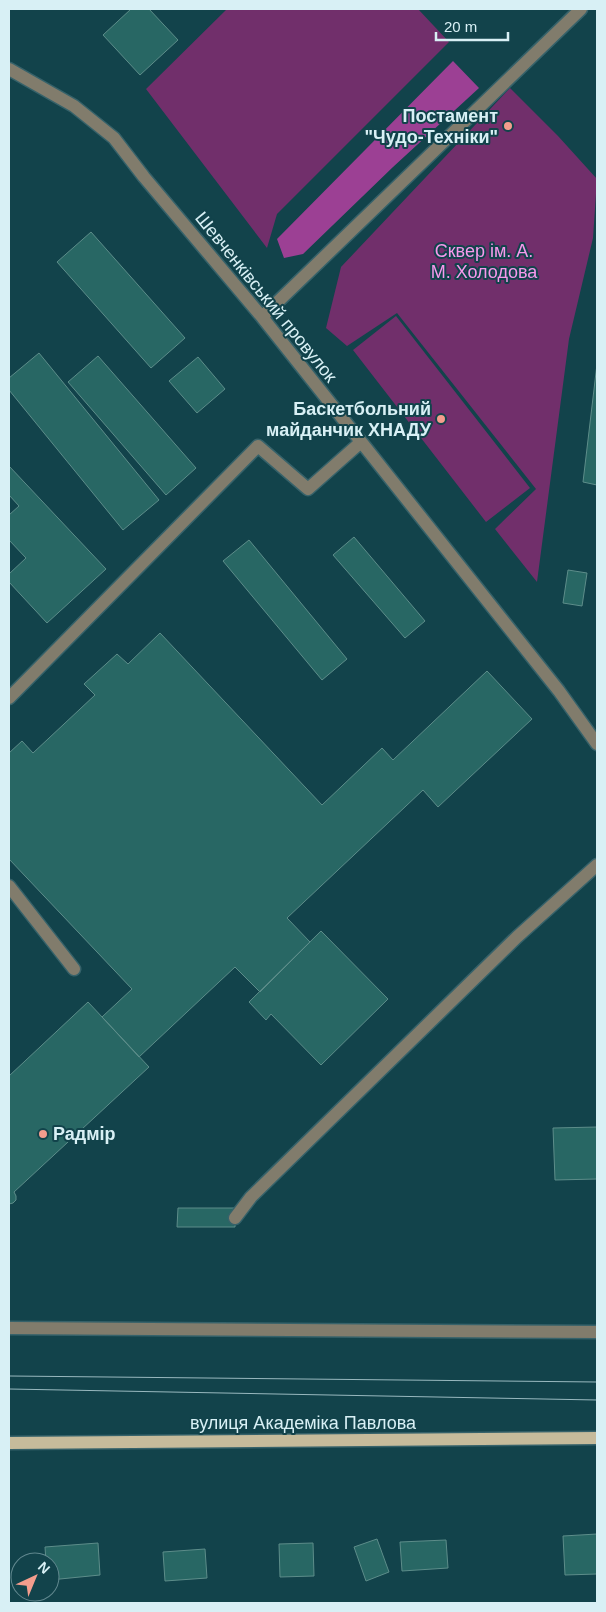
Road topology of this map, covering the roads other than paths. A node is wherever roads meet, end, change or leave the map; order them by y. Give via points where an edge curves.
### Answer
1 (581, 9) edge
2 (9, 70) edge
3 (262, 317) junction
4 (361, 442) junction
5 (9, 698) edge
6 (597, 744) edge
7 (597, 865) edge
8 (9, 886) edge
9 (74, 969) dead end
10 (236, 1218) dead end
11 (9, 1328) edge
12 (597, 1332) edge
13 (597, 1438) edge
14 (9, 1443) edge

1 - 3 street
2 - 3 street, Шевченківський провулок via 74,106 114,138
3 - 4 street, Шевченківський провулок
4 - 5 street via 308,489 258,446
4 - 6 street, Шевченківський провулок
7 - 10 street via 517,937 251,1197
8 - 9 street
11 - 12 street
13 - 14 main road, вулиця Академіка Павлова

